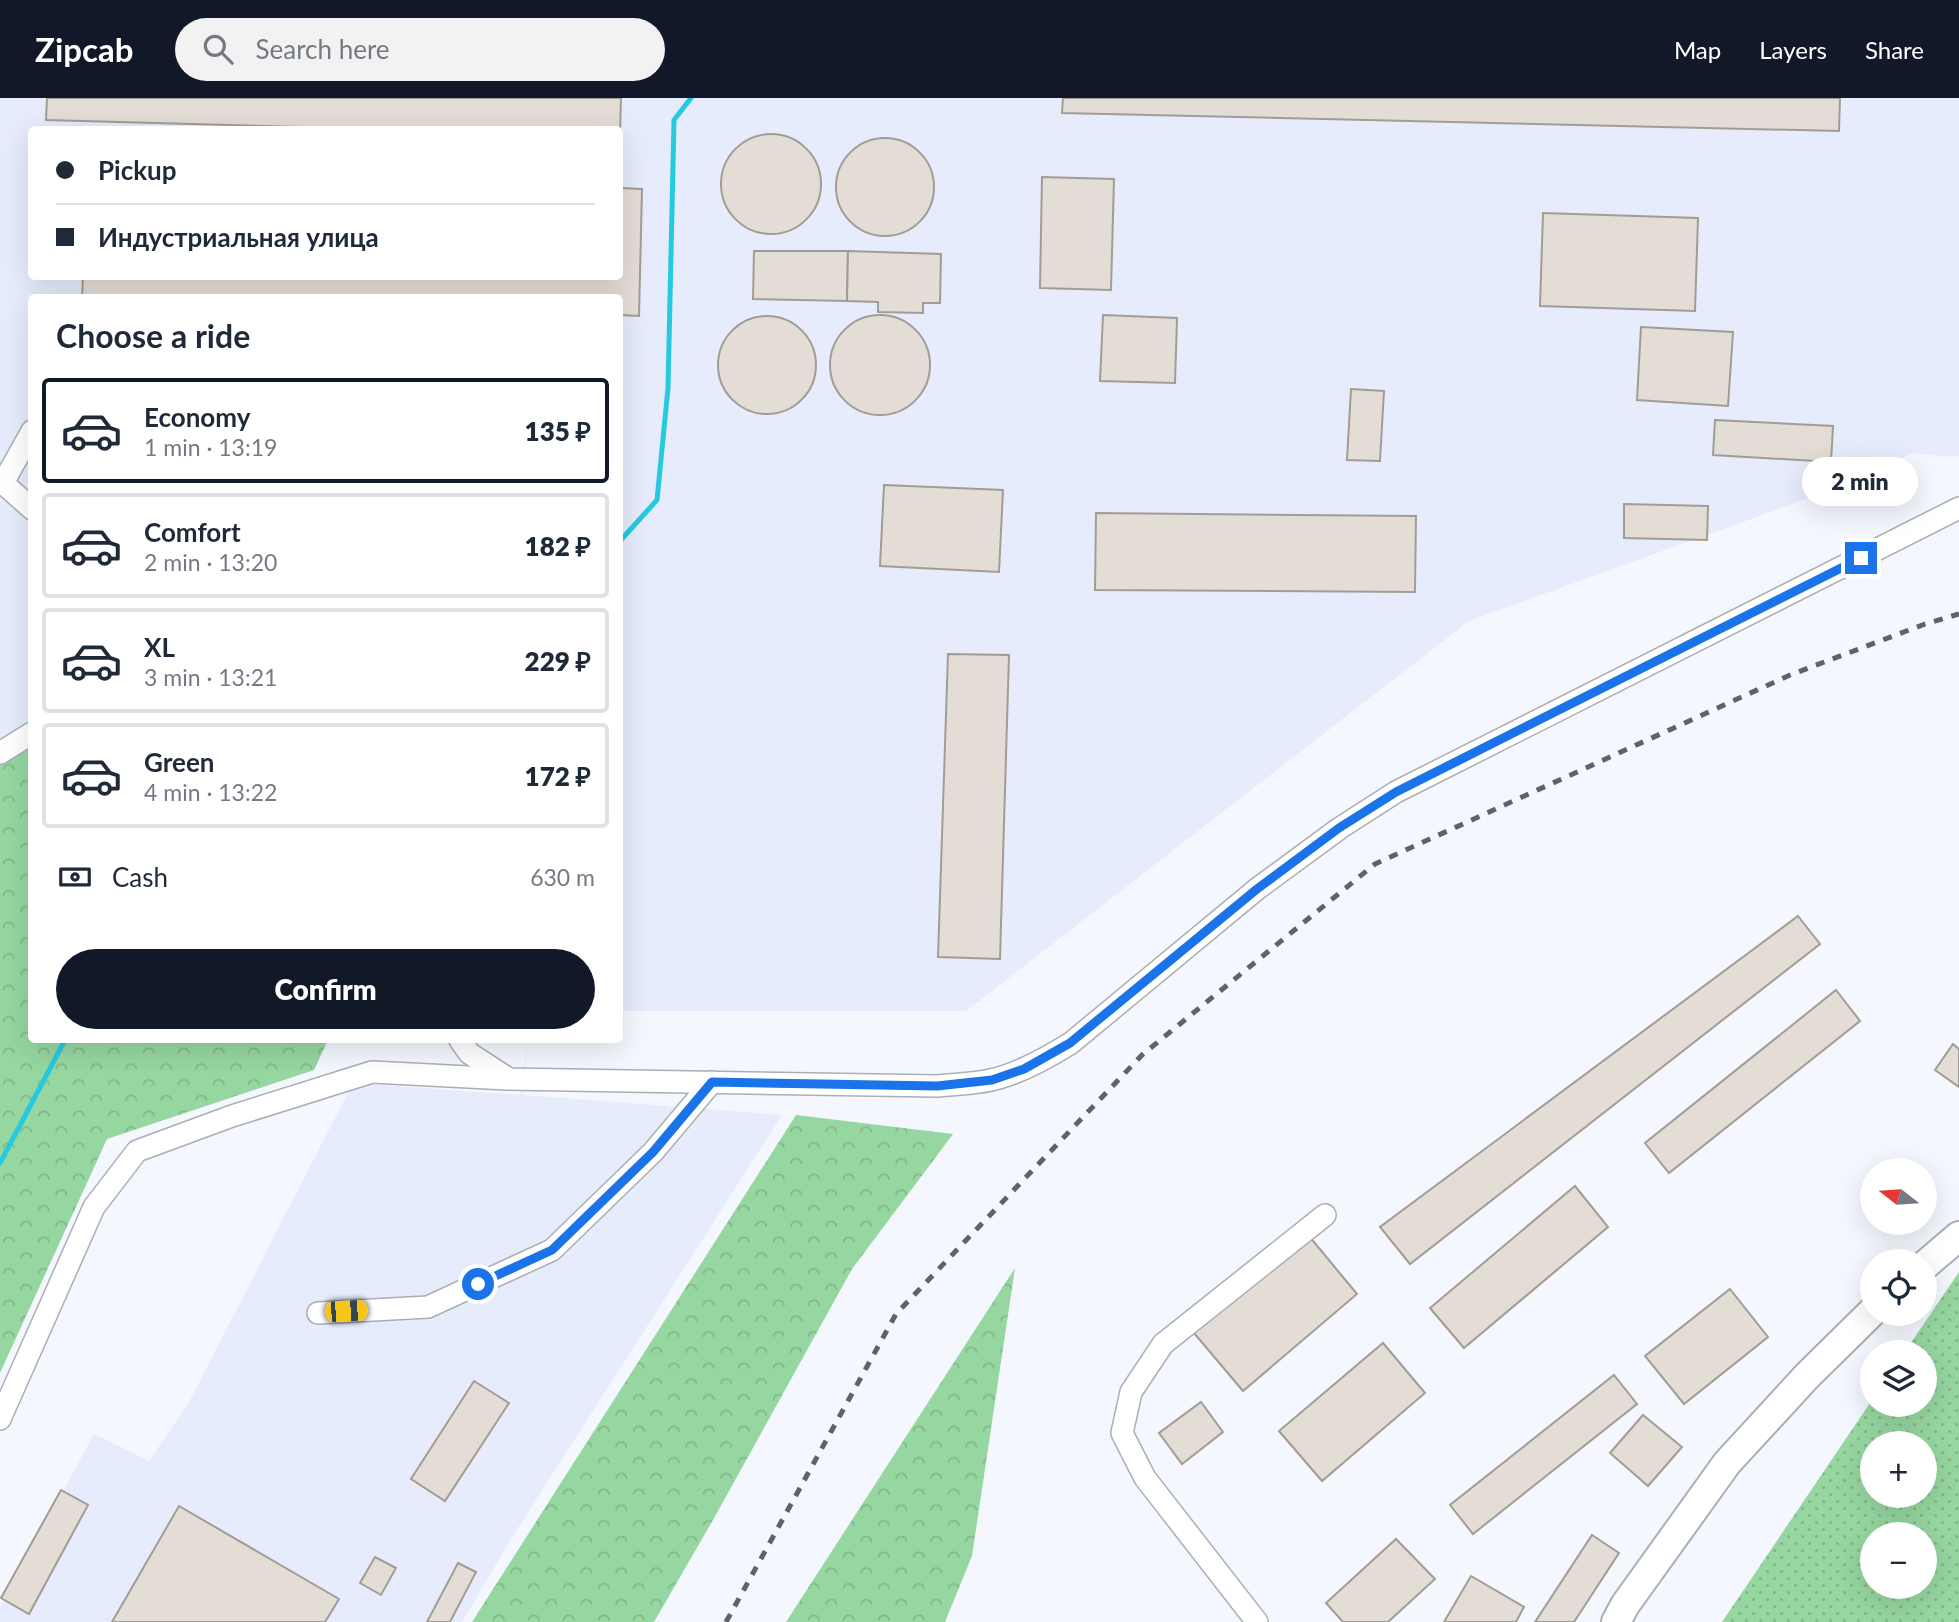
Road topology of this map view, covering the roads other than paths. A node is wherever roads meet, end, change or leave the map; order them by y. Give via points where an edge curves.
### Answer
1 (28, 437) edge
2 (1, 481) edge
3 (28, 505) edge
4 (1959, 508) edge
5 (28, 735) edge
6 (0, 752) edge
7 (462, 1043) edge
8 (509, 1079) junction
9 (712, 1082) junction
10 (1325, 1215) dead end
11 (1959, 1236) edge
12 (1937, 1255) edge
13 (318, 1313) dead end
14 (1860, 1324) edge
15 (0, 1419) edge
16 (1257, 1622) edge
17 (1616, 1622) edge

1 - 2 street
2 - 3 street
4 - 9 street via 1396,792 1257,889 1070,1043 1024,1069 992,1080 937,1086
5 - 6 street
7 - 8 street via 469,1053
8 - 9 street
8 - 15 street via 372,1072 137,1151 94,1207
9 - 13 street via 653,1152 552,1250 428,1307
10 - 16 street via 1163,1345 1131,1392 1122,1433 1145,1478
11 - 12 main road
14 - 17 main road via 1727,1463

